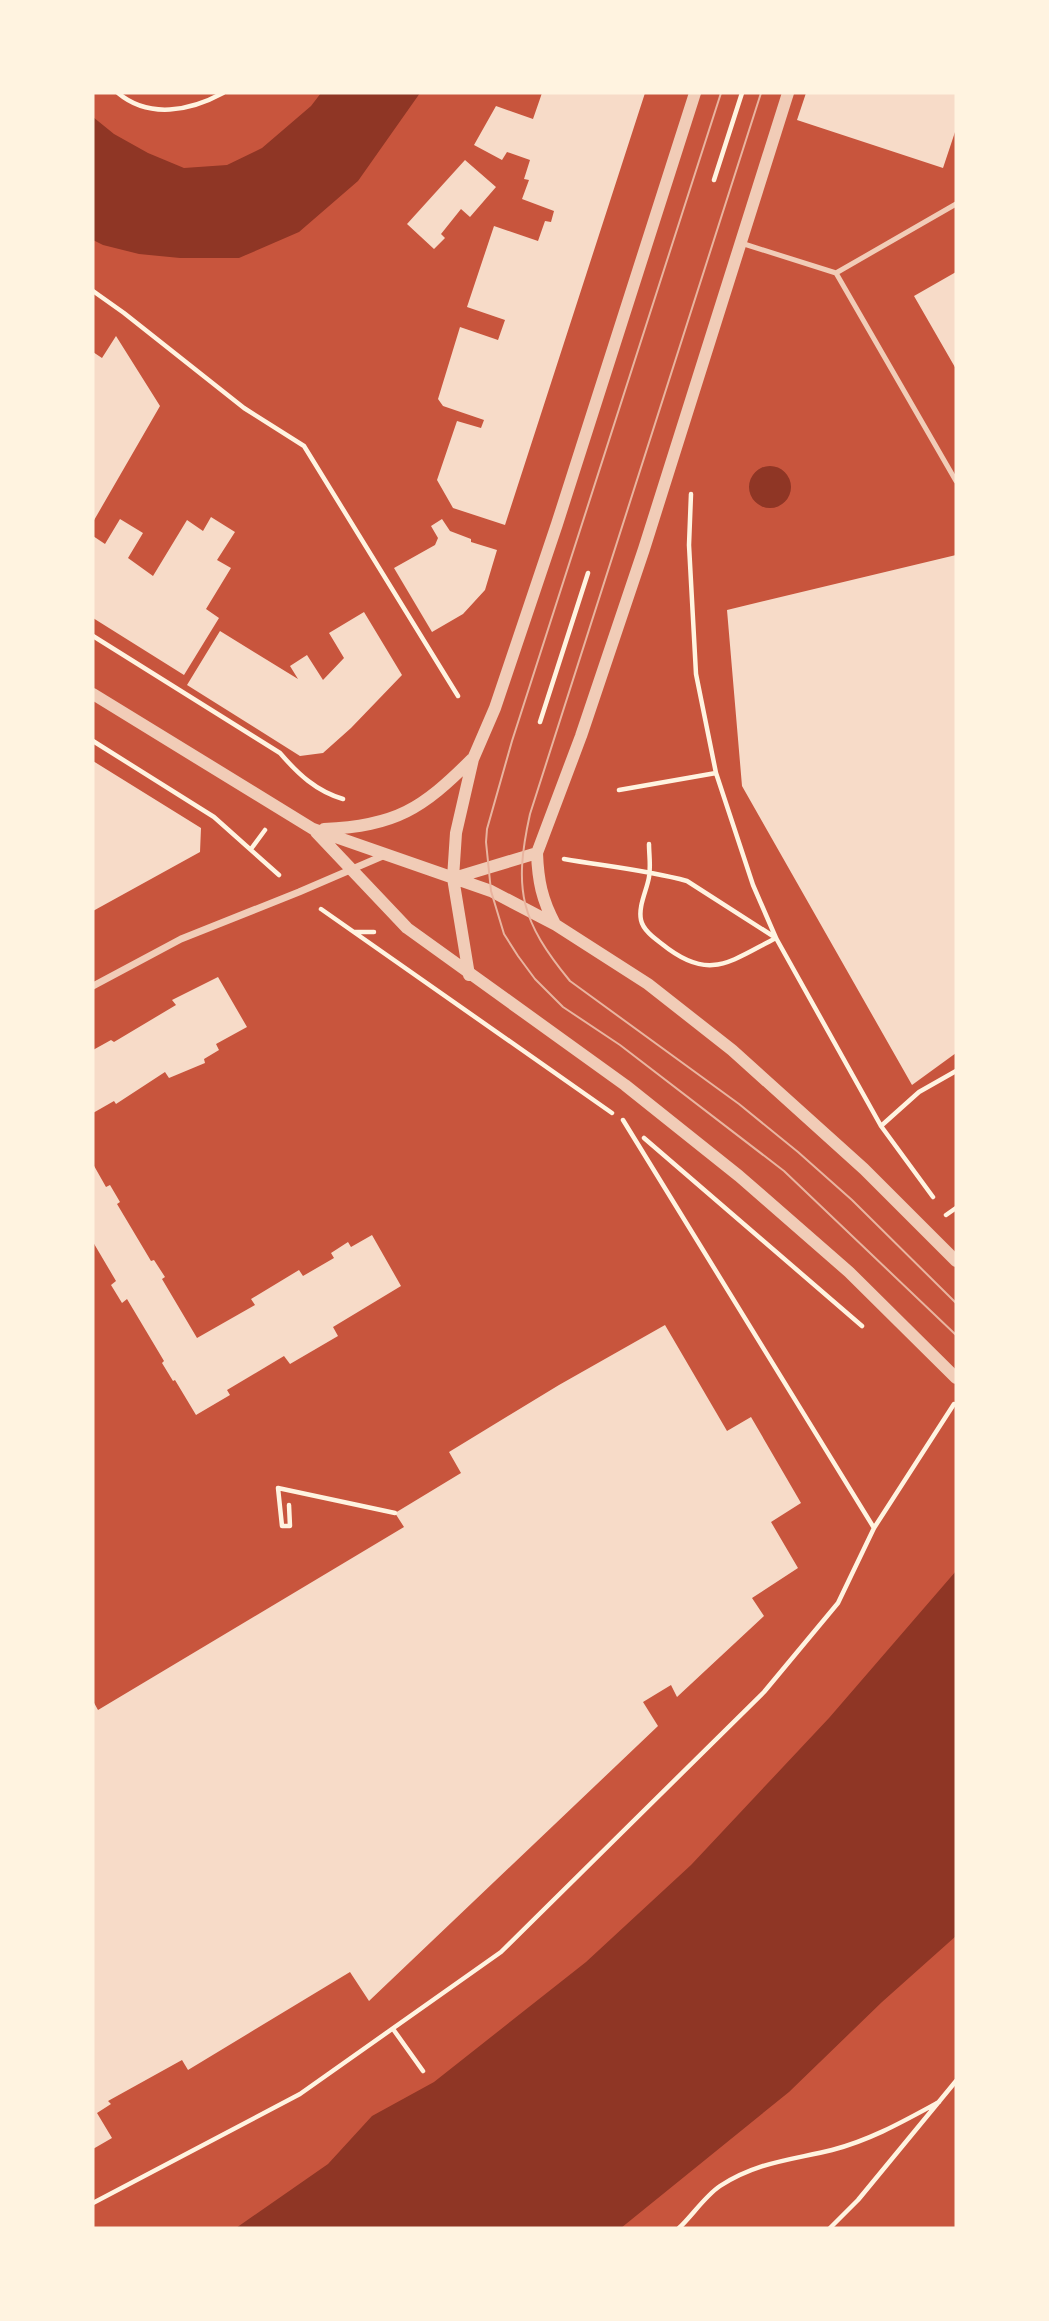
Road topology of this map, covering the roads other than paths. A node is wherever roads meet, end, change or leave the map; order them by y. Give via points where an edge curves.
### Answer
1 (695, 93) edge
2 (788, 93) edge
3 (956, 204) edge
4 (741, 243) junction
5 (836, 273) junction
6 (956, 481) edge
7 (93, 694) edge
8 (473, 759) junction
9 (313, 829) junction
10 (537, 853) junction
11 (387, 854) junction
12 (352, 869) junction
13 (453, 878) junction
14 (556, 925) junction
15 (469, 975) junction
16 (93, 986) edge
17 (956, 1261) edge
18 (956, 1378) edge

1 - 8 street via 557,524 495,708
2 - 4 street
3 - 5 lane
4 - 5 lane
4 - 10 street via 615,636
5 - 6 lane
7 - 9 street
8 - 9 street via 439,792 402,815 360,827
8 - 13 street via 456,833
9 - 11 street
9 - 12 street
10 - 13 street
10 - 14 street via 544,903
11 - 12 street
11 - 13 street
12 - 15 street via 407,928
12 - 16 street via 181,939
13 - 14 street via 491,891
13 - 15 street
14 - 17 street via 648,985 732,1051 864,1169
15 - 18 street via 625,1085 739,1176 849,1272

